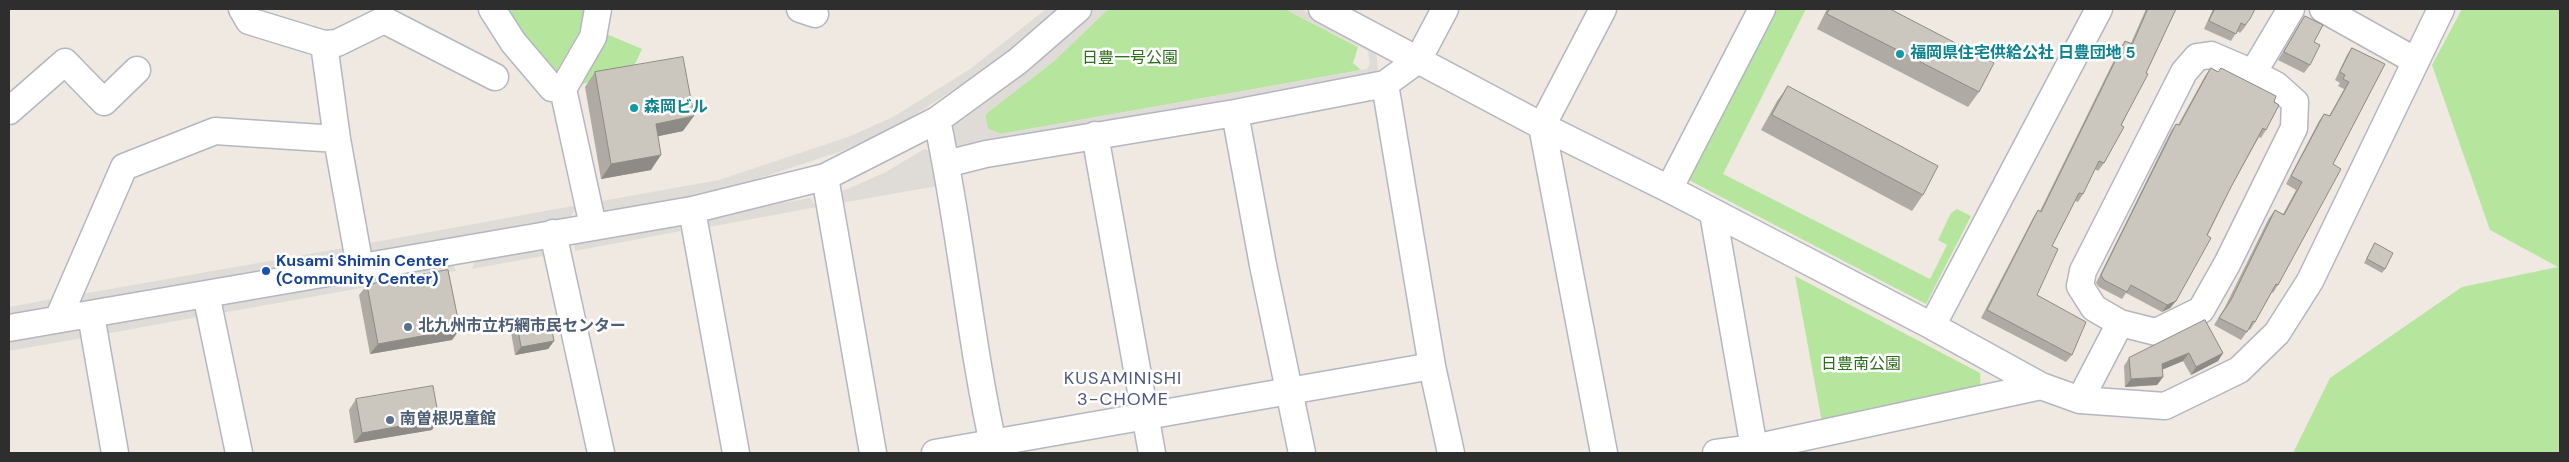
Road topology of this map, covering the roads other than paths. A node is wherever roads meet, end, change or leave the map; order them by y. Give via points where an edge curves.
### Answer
1 (242, 9) edge
2 (492, 9) edge
3 (598, 9) edge
4 (1078, 9) edge
5 (1322, 9) edge
6 (1445, 9) edge
7 (1603, 9) edge
8 (1762, 9) edge
9 (2099, 9) edge
10 (2291, 9) edge
11 (2323, 9) edge
12 (2441, 9) edge
13 (324, 44) junction
14 (1418, 60) junction
15 (2414, 60) junction
16 (137, 70) dead end
17 (2254, 73) junction
18 (495, 77) dead end
19 (1386, 84) junction
20 (563, 89) junction
21 (9, 111) edge
22 (1235, 113) junction
23 (936, 120) junction
24 (1542, 126) junction
25 (1095, 135) junction
26 (337, 139) junction
27 (946, 164) junction
28 (826, 177) junction
29 (1669, 188) junction
30 (692, 210) junction
31 (1713, 212) junction
32 (593, 226) junction
33 (553, 233) junction
34 (360, 267) junction
35 (206, 294) junction
36 (91, 315) junction
37 (58, 319) junction
38 (2120, 323) junction
39 (1932, 326) junction
40 (9, 328) edge
41 (1432, 366) junction
42 (2041, 386) junction
43 (1290, 392) junction
44 (2080, 400) junction
45 (1145, 416) junction
46 (994, 448) edge
47 (1754, 448) junction
48 (115, 453) edge
49 (239, 453) edge
50 (601, 453) edge
51 (736, 453) edge
52 (873, 453) edge
53 (935, 453) edge
54 (1152, 453) edge
55 (1302, 453) edge
56 (1451, 453) edge
57 (1604, 453) edge
58 (1716, 453) edge

1 - 13 street via 249,21
2 - 20 street via 513,42 552,88
3 - 20 street via 593,37
4 - 23 street via 1018,61
5 - 14 street
6 - 14 street
7 - 24 street
8 - 29 street
9 - 39 street
10 - 17 street
11 - 15 street
12 - 15 street
13 - 18 street via 337,43 384,20
13 - 26 street
14 - 19 street
14 - 24 street
15 - 44 street via 2310,281 2277,333 2240,370 2164,406
16 - 21 street via 104,102 65,62
17 - 38 street via 2276,85 2295,102 2294,128 2227,264 2201,310 2156,332
17 - 38 street via 2211,55 2197,57 2184,72 2083,271 2080,286 2094,308
19 - 22 street
19 - 41 street
20 - 32 street
22 - 25 street
22 - 43 street
23 - 27 street
23 - 28 street
24 - 29 street
24 - 57 street
25 - 27 street
25 - 45 street
26 - 34 street
26 - 37 street via 214,131 124,168
27 - 46 street via 961,270
28 - 30 street
28 - 52 street
29 - 31 street
30 - 32 street
30 - 51 street
31 - 39 street
31 - 47 street
32 - 33 street
33 - 34 street
33 - 50 street
34 - 35 street
35 - 36 street
35 - 49 street
36 - 37 street
36 - 48 street
37 - 40 street
38 - 44 street
39 - 42 street
41 - 43 street
41 - 56 street
42 - 44 street
42 - 47 street
43 - 45 street
43 - 55 street
45 - 46 street
45 - 54 street
46 - 53 street
47 - 58 street

